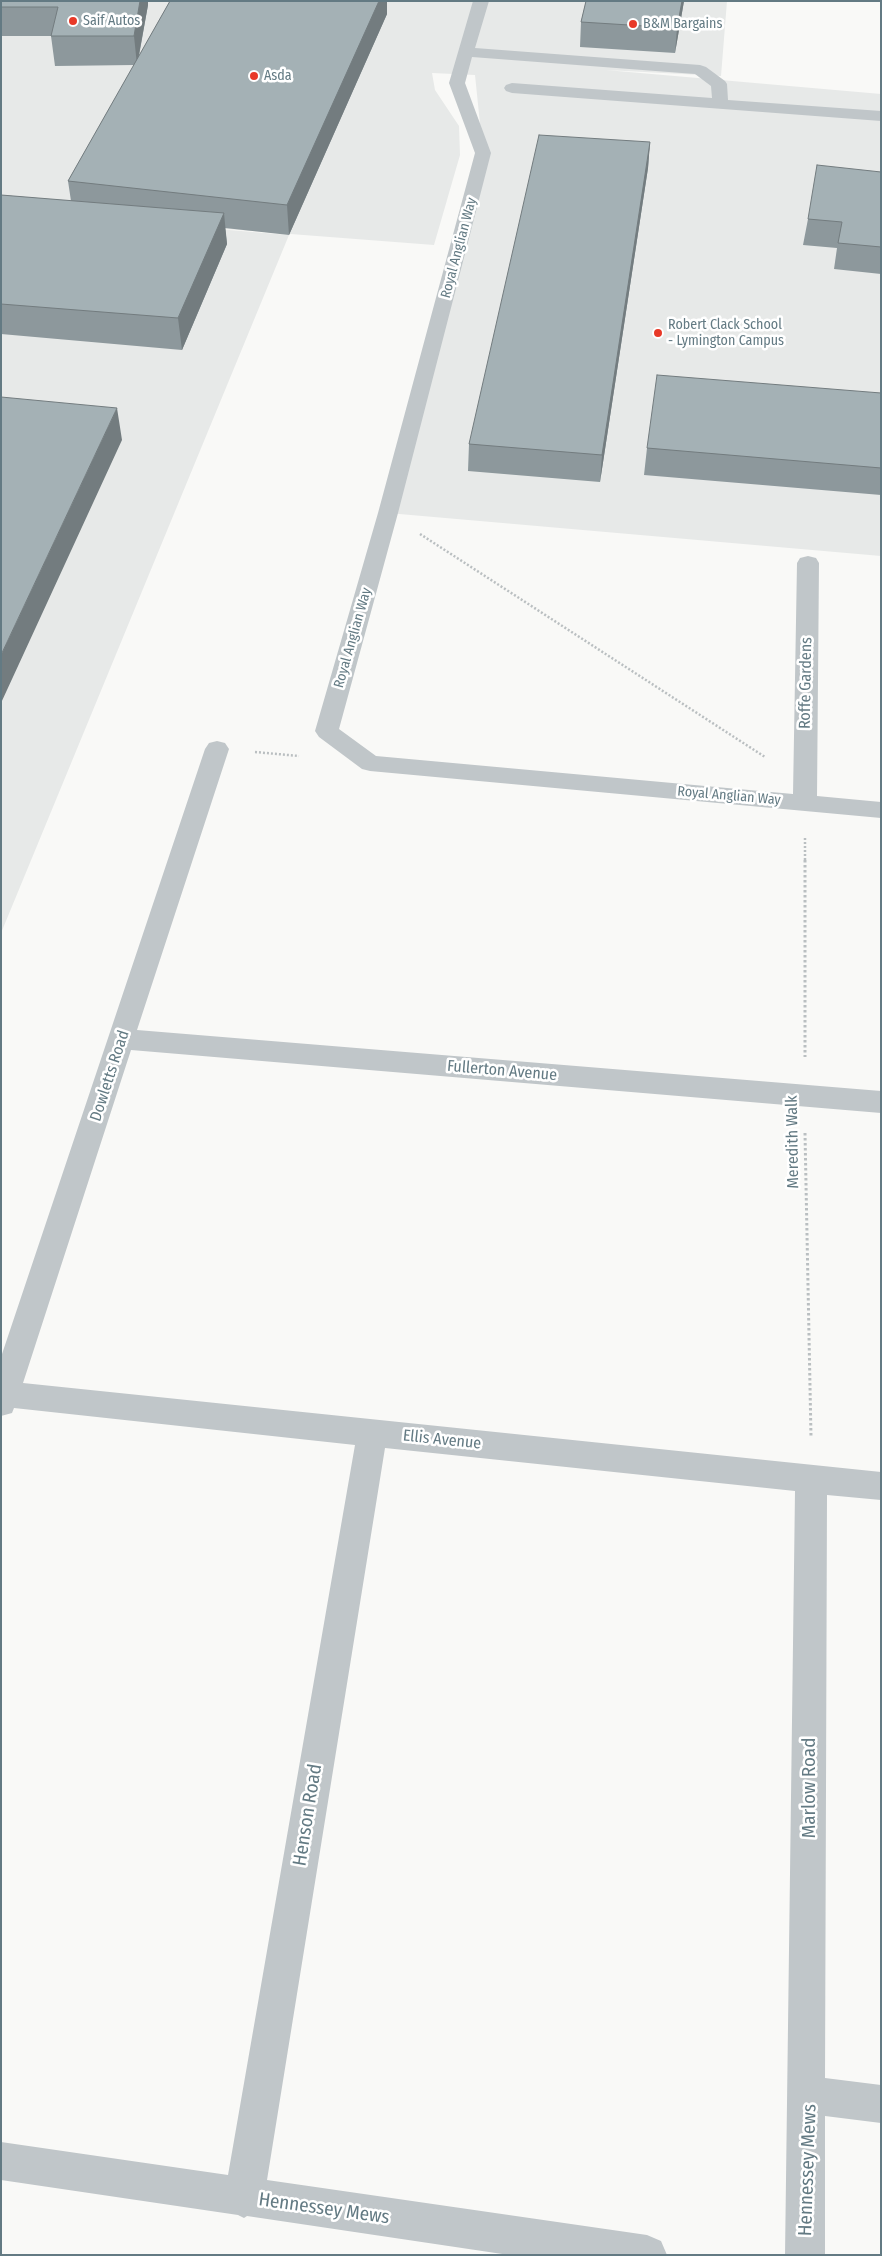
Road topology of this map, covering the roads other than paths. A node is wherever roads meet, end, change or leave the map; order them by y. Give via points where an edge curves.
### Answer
1 (481, 1) edge
2 (466, 52) junction
3 (512, 88) dead end
4 (720, 102) junction
5 (881, 116) edge
6 (808, 563) dead end
7 (217, 749) road end
8 (804, 792) junction
9 (881, 810) edge
10 (123, 1039) junction
11 (881, 1102) edge
12 (3, 1399) edge
13 (372, 1433) junction
14 (812, 1480) junction
15 (881, 1486) edge
16 (808, 2095) junction
17 (881, 2104) edge
18 (1, 2161) edge
19 (244, 2198) junction
20 (647, 2255) edge
21 (805, 2255) edge

1 - 2 street, Royal Anglian Way
2 - 4 street via 700,70 719,84
2 - 8 street, Royal Anglian Way via 457,83 483,153 327,731 370,763
3 - 4 street
4 - 5 street
6 - 8 street, Roffe Gardens
7 - 10 street, Dowletts Road
8 - 9 street, Royal Anglian Way
10 - 11 street, Fullerton Avenue
10 - 12 street, Dowletts Road
12 - 13 street, Ellis Avenue
13 - 14 street, Ellis Avenue
13 - 19 street, Henson Road
14 - 15 street, Ellis Avenue
14 - 16 street, Marlow Road
16 - 17 street, Hennessey Mews
16 - 21 street, Hennessey Mews
18 - 19 street, Hennessey Mews
19 - 20 street, Hennessey Mews

